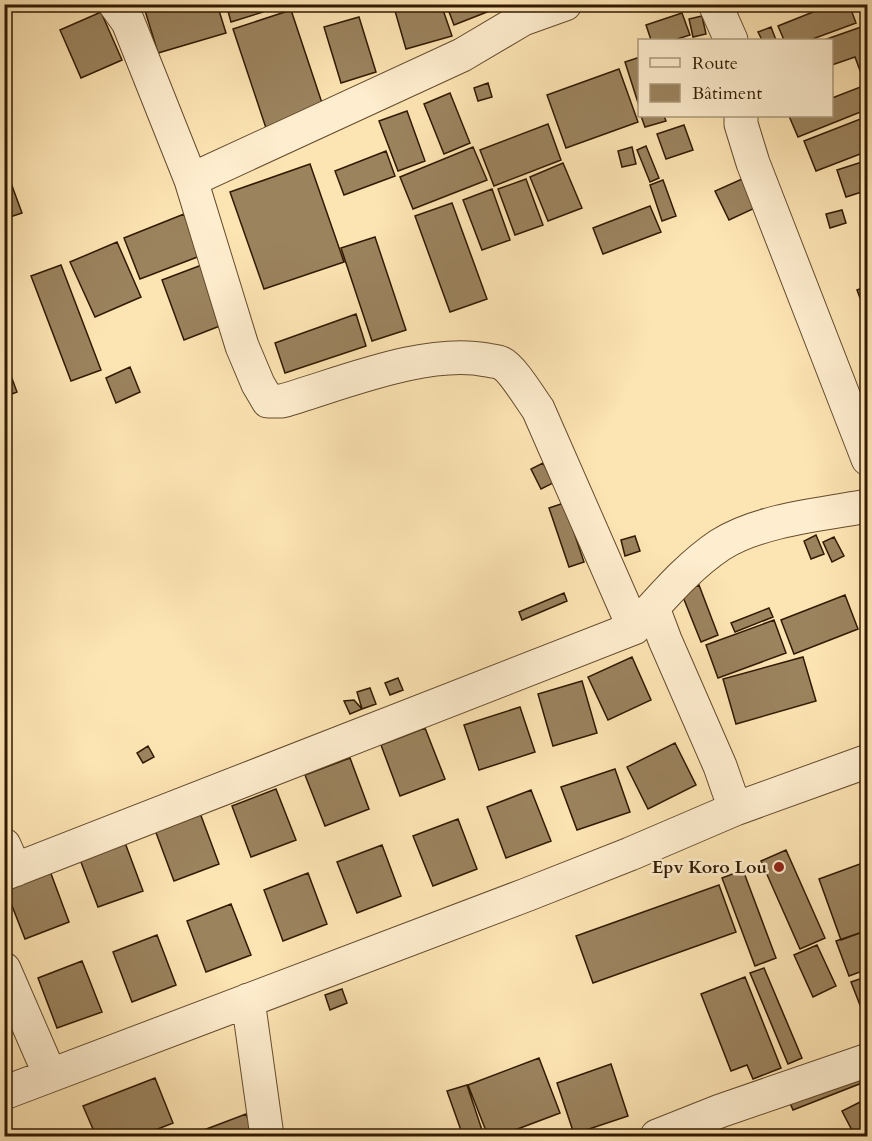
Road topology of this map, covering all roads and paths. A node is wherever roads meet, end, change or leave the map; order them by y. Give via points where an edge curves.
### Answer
1 (116, 4) edge
2 (565, 4) edge
3 (715, 4) edge
4 (730, 39) edge
5 (741, 117) edge
6 (191, 180) junction
7 (867, 459) edge
8 (867, 506) edge
9 (644, 618) junction
10 (867, 762) edge
11 (735, 809) junction
12 (8, 863) edge
13 (4, 969) edge
14 (248, 1000) junction
15 (867, 1060) edge
16 (50, 1075) junction
17 (4, 1093) edge
18 (267, 1137) edge
19 (657, 1137) edge

1 - 6 street via 128,22
2 - 6 street via 523,19 462,55
3 - 4 street
5 - 7 street via 753,163
6 - 9 street via 243,346 268,401 282,401 435,359 471,357 501,363 538,409
8 - 9 street via 755,529 722,543 696,562
9 - 11 street via 665,640
9 - 12 street
10 - 11 street
11 - 14 street via 537,891
13 - 16 street
14 - 16 street
14 - 18 street
15 - 19 street
16 - 17 street

